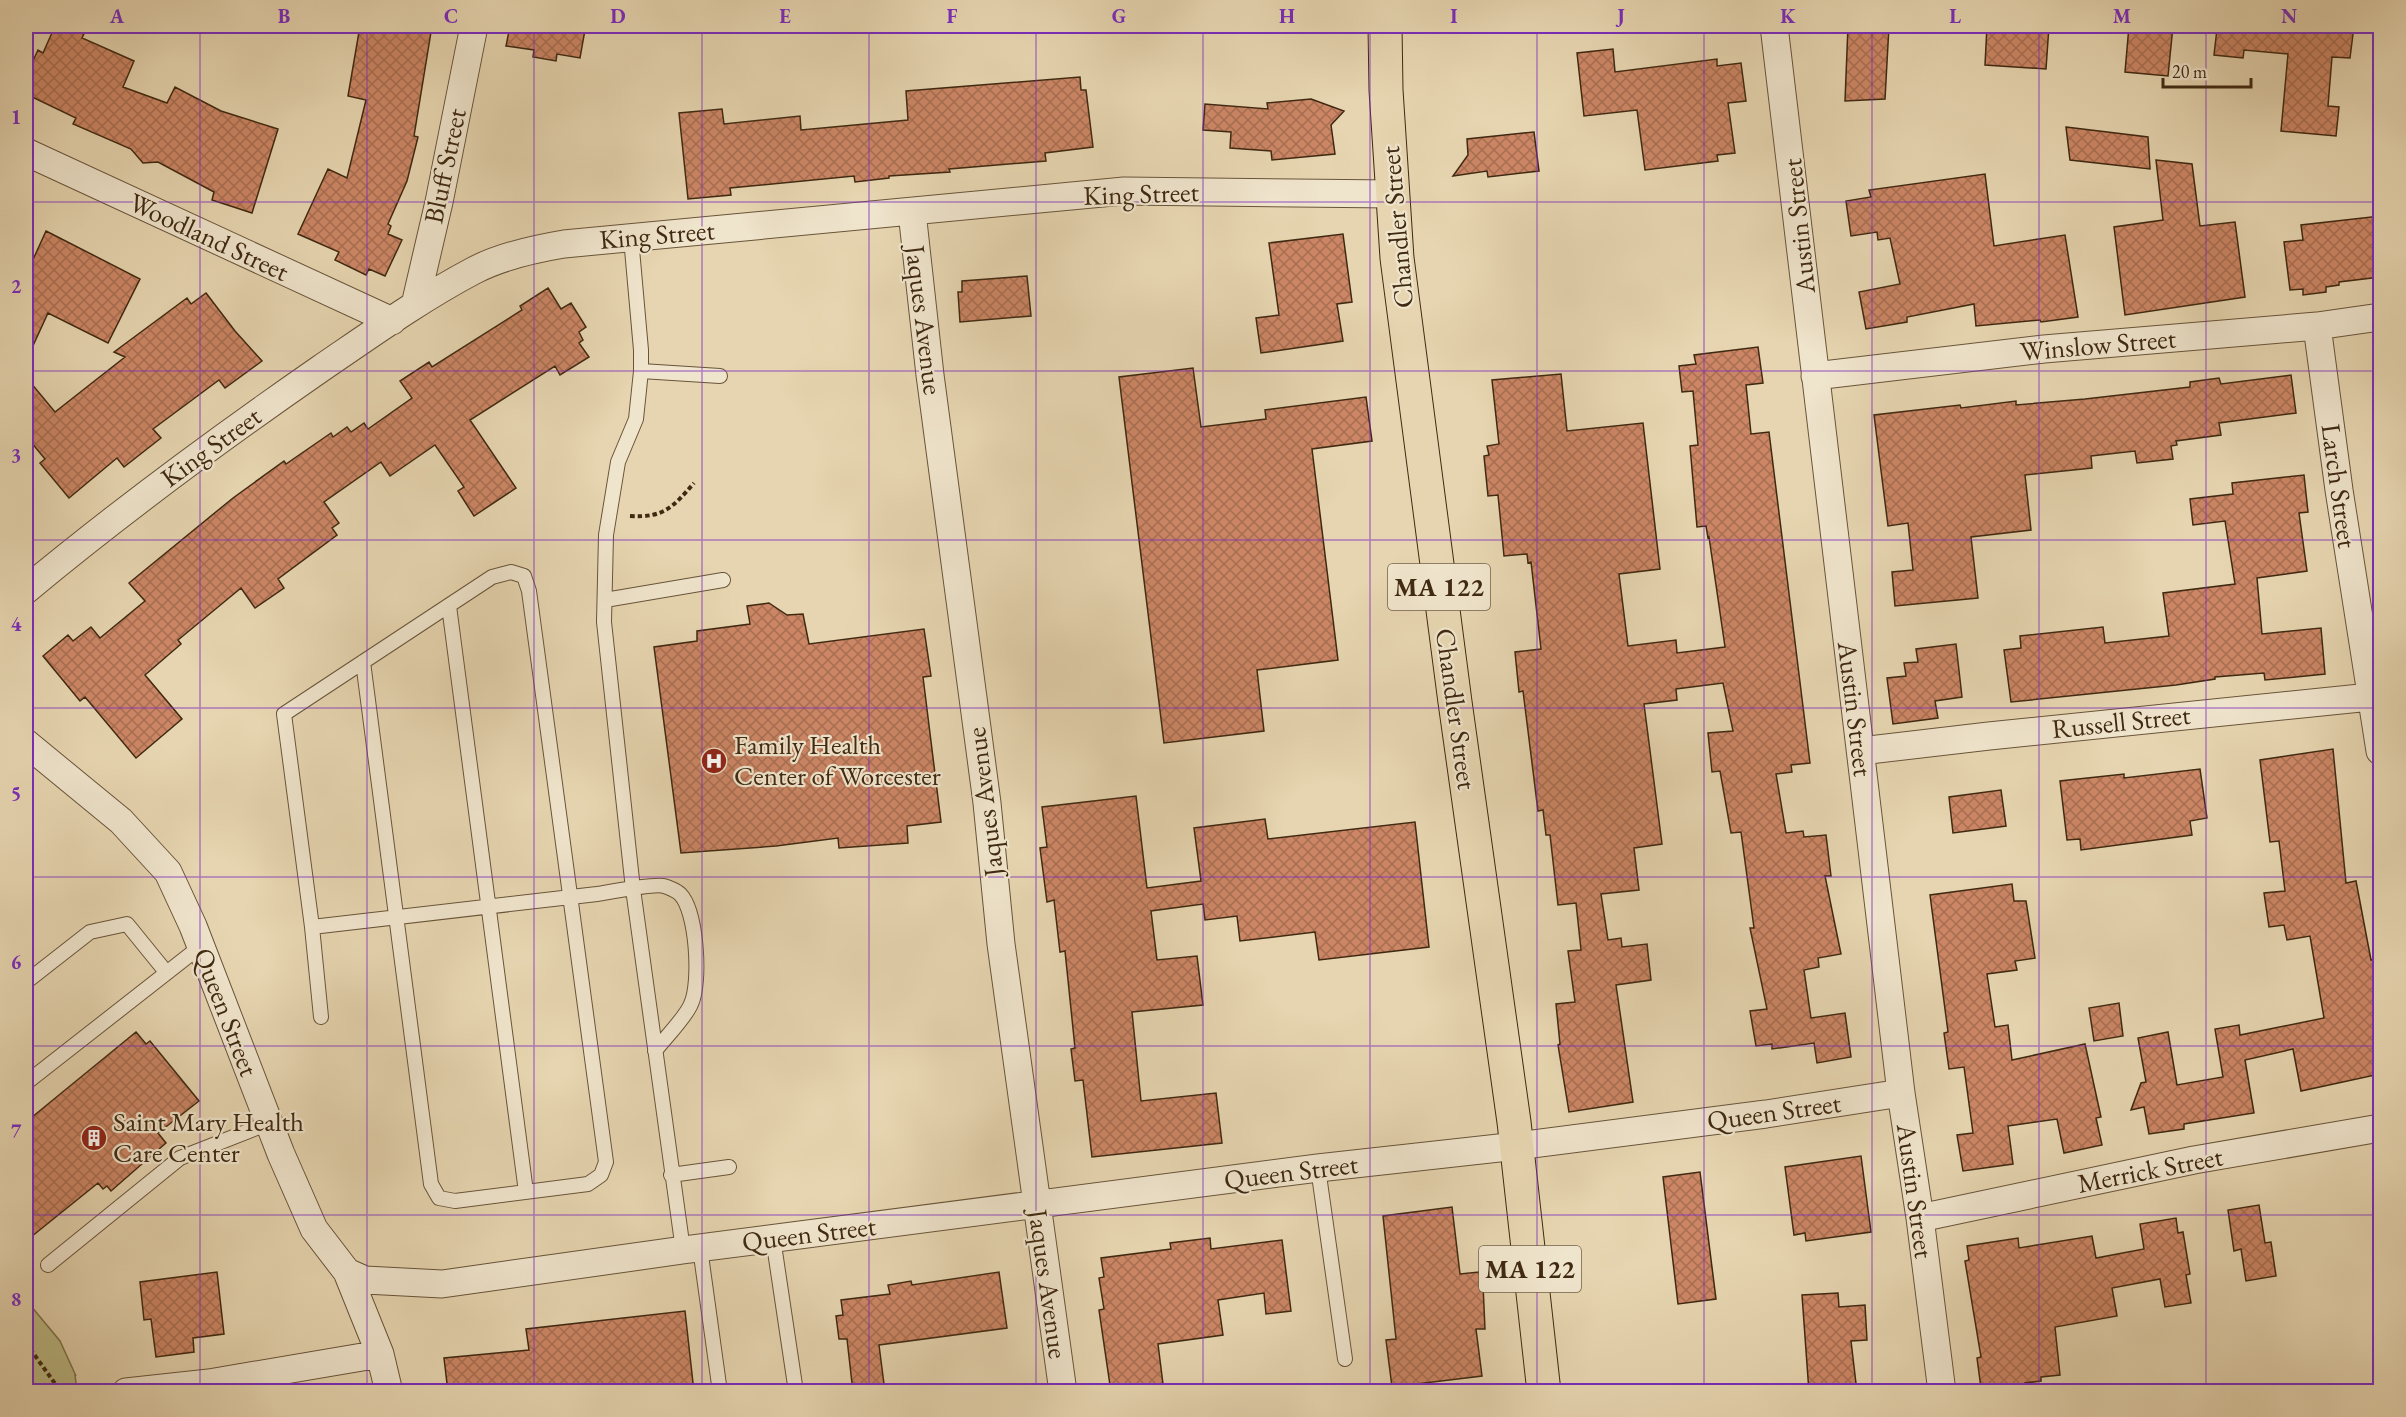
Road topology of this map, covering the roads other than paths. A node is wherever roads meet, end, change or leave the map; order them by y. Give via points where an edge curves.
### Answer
1 (474, 26) edge
2 (1385, 26) edge
3 (1774, 26) edge
4 (26, 152) edge
5 (1393, 194) junction
6 (912, 212) junction
7 (631, 238) junction
8 (415, 305) junction
9 (2380, 318) edge
10 (392, 321) junction
11 (2317, 326) junction
12 (641, 371) junction
13 (720, 376) dead end
14 (1815, 376) junction
15 (723, 580) dead end
16 (26, 590) edge
17 (605, 600) junction
18 (449, 606) junction
19 (363, 662) junction
20 (2376, 697) edge
21 (26, 743) edge
22 (1861, 751) junction
23 (2380, 751) edge
24 (633, 890) junction
25 (572, 897) junction
26 (490, 906) junction
27 (397, 917) junction
28 (312, 927) junction
29 (201, 946) junction
30 (166, 972) junction
31 (26, 982) edge
32 (321, 1017) dead end
33 (655, 1051) junction
34 (26, 1083) edge
35 (1901, 1093) junction
36 (269, 1123) junction
37 (2380, 1128) edge
38 (1517, 1146) junction
39 (729, 1167) dead end
40 (1318, 1168) junction
41 (671, 1175) junction
42 (526, 1192) junction
43 (1037, 1204) junction
44 (1920, 1218) junction
45 (774, 1238) junction
46 (691, 1249) junction
47 (48, 1265) dead end
48 (346, 1272) junction
49 (380, 1354) junction
50 (1345, 1359) dead end
51 (126, 1392) edge
52 (389, 1392) edge
53 (720, 1392) edge
54 (796, 1392) edge
55 (1063, 1392) edge
56 (1544, 1392) edge
57 (1942, 1392) edge

1 - 8 street, Bluff Street
2 - 5 main road, Chandler Street / MA 122
3 - 14 street, Austin Street
4 - 10 street, Woodland Street
5 - 6 street, King Street via 1124,191
5 - 38 main road, Chandler Street / MA 122 via 1422,459
6 - 7 street, King Street
6 - 43 street, Jaques Avenue via 987,802 1001,944
7 - 8 street, King Street via 534,249 475,270
7 - 12 lane
8 - 10 street, King Street
9 - 11 street, Winslow Street
10 - 16 street, King Street via 247,419 102,527
11 - 14 street, Winslow Street via 2044,349
11 - 20 street, Larch Street via 2339,490
12 - 13 lane
12 - 17 lane via 636,419 618,462 606,535
14 - 22 street, Austin Street
15 - 17 lane
17 - 24 lane via 604,622
18 - 19 lane
18 - 25 lane via 492,577 511,572 524,576
18 - 26 lane
19 - 27 lane
19 - 28 lane via 284,714
20 - 22 street, Russell Street
20 - 23 street, Larch Street
21 - 29 street, Queen Street via 121,821 168,872
22 - 35 street, Austin Street
24 - 25 lane
24 - 33 lane
24 - 33 lane via 662,885 680,894 689,911 693,934 697,968 691,1005
25 - 26 lane
25 - 42 lane via 606,1162 601,1175 588,1184
26 - 27 lane
26 - 42 lane
27 - 28 lane
27 - 42 lane via 430,1184 440,1198 455,1201
28 - 32 lane
29 - 30 lane
29 - 36 street, Queen Street
30 - 31 lane via 128,924 90,932
30 - 34 lane
33 - 41 lane
35 - 38 street, Queen Street
35 - 44 street, Austin Street
36 - 47 lane via 180,1158
36 - 48 street, Queen Street via 314,1229
37 - 44 street, Merrick Street via 2193,1160
38 - 40 street, Queen Street
38 - 56 main road, Chandler Street / MA 122
39 - 41 lane
40 - 43 street, Queen Street
40 - 50 lane
41 - 46 lane
43 - 45 street, Queen Street
43 - 55 street, Jaques Avenue
44 - 57 street, Austin Street
45 - 46 street, Queen Street
45 - 54 lane
46 - 48 street, Queen Street via 442,1284 365,1281
46 - 53 lane
48 - 49 street
49 - 51 street via 209,1383
49 - 52 street

